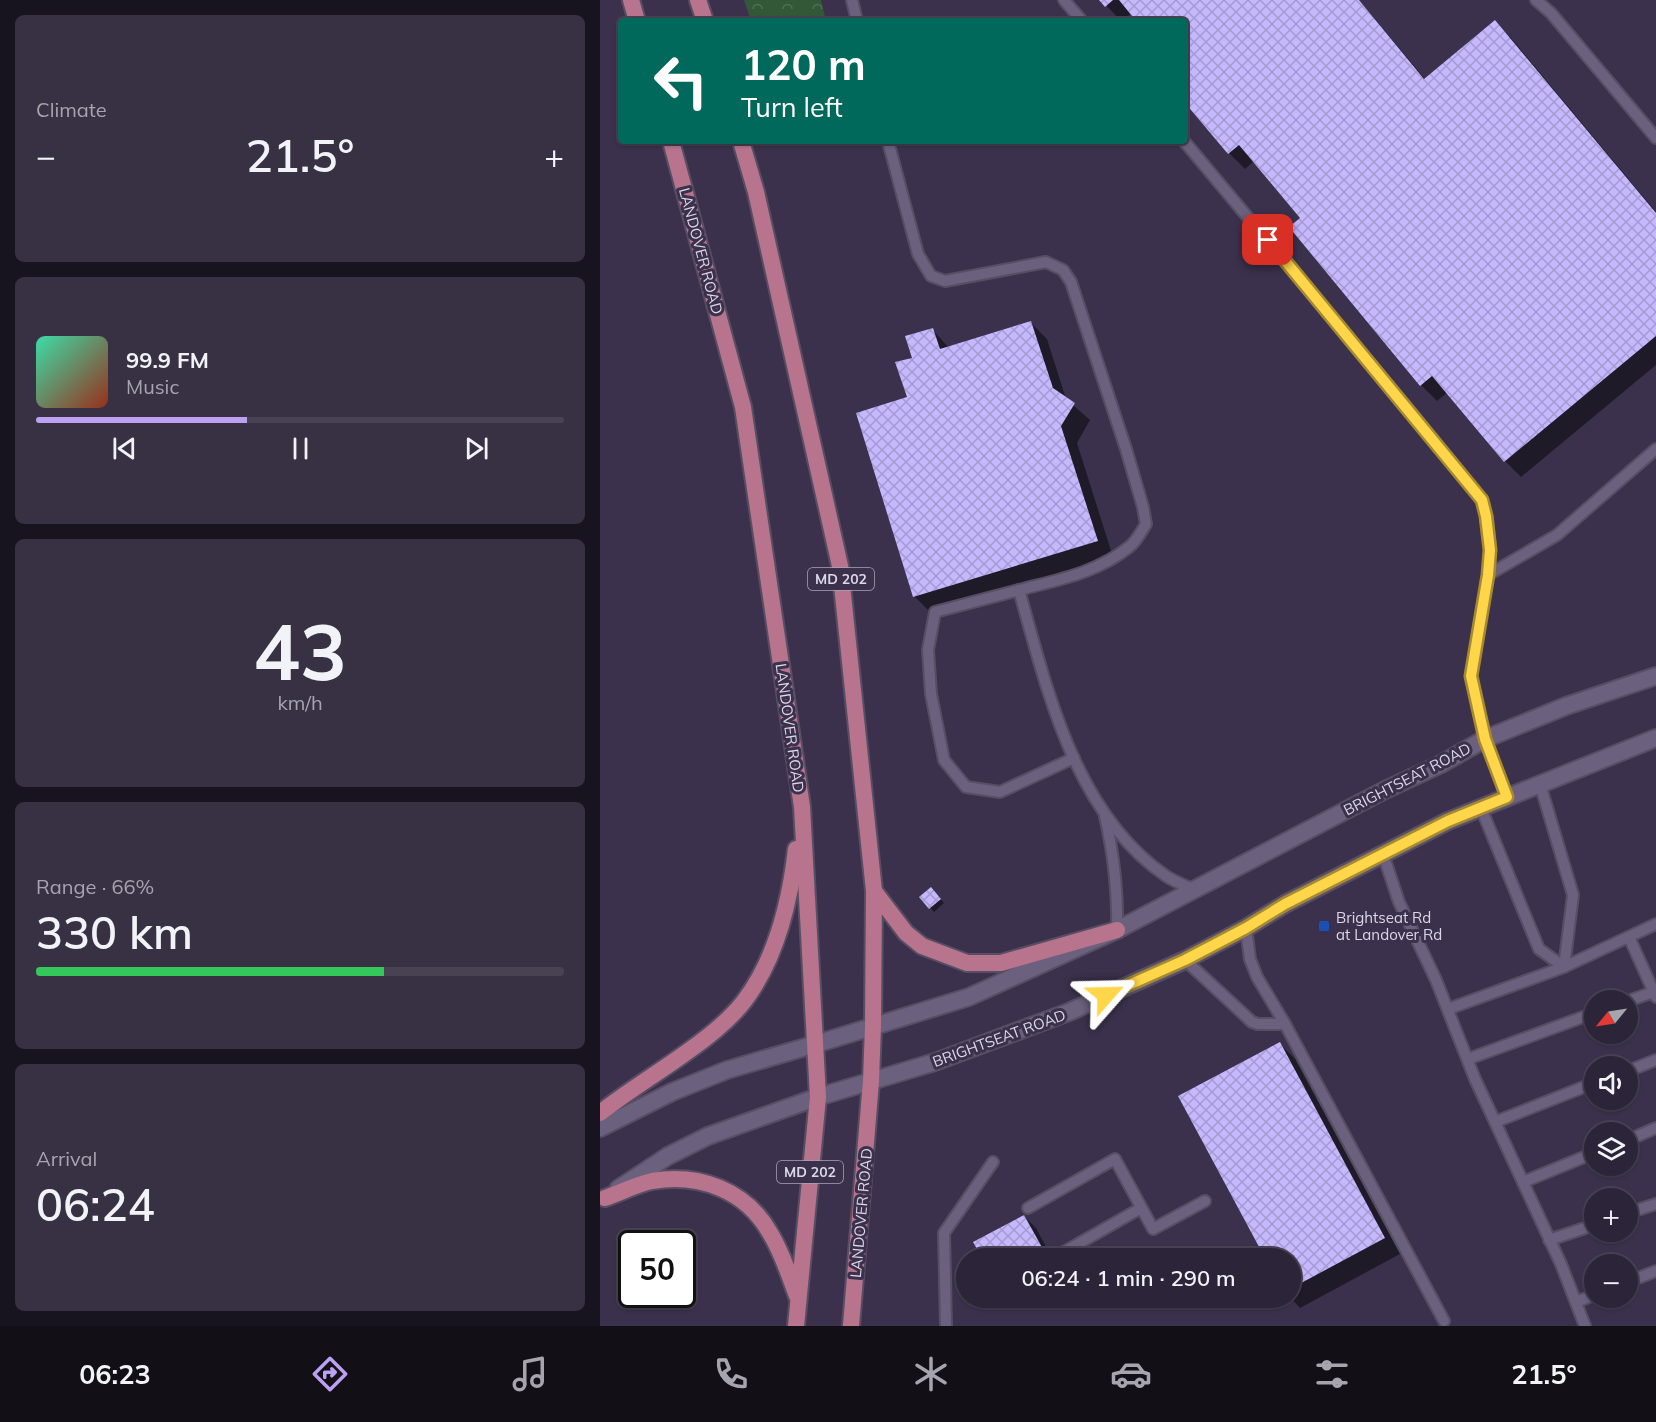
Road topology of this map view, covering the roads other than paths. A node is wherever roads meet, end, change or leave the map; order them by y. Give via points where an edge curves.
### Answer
1 (631, 0) edge
2 (698, 0) edge
3 (852, 0) edge
4 (1064, 0) edge
5 (1536, 0) edge
6 (636, 18) edge
7 (704, 18) edge
8 (856, 18) edge
9 (1079, 18) edge
10 (1656, 138) edge
11 (672, 144) edge
12 (742, 144) edge
13 (889, 144) edge
14 (1187, 144) edge
15 (1656, 449) edge
16 (1488, 575) junction
17 (1020, 590) junction
18 (1656, 676) edge
19 (1656, 738) edge
20 (1485, 739) junction
21 (1074, 758) junction
22 (1540, 784) junction
23 (1507, 797) junction
24 (802, 807) junction
25 (1481, 808) junction
26 (1105, 813) junction
27 (1383, 854) junction
28 (1195, 890) junction
29 (874, 891) junction
30 (1656, 924) edge
31 (1246, 928) junction
32 (1117, 930) junction
33 (1629, 937) junction
34 (1185, 960) junction
35 (1564, 967) junction
36 (1655, 993) edge
37 (1638, 998) edge
38 (1448, 1010) junction
39 (1584, 1017) edge
40 (1285, 1023) junction
41 (873, 1026) junction
42 (816, 1044) junction
43 (1468, 1059) junction
44 (1656, 1060) edge
45 (1638, 1067) edge
46 (871, 1081) junction
47 (1584, 1087) edge
48 (818, 1097) junction
49 (600, 1113) edge
50 (1495, 1122) junction
51 (600, 1128) edge
52 (1656, 1128) edge
53 (1638, 1136) edge
54 (1584, 1158) edge
55 (993, 1162) dead end
56 (1523, 1182) junction
57 (602, 1201) edge
58 (1205, 1201) dead end
59 (1656, 1204) edge
60 (1028, 1208) dead end
61 (1141, 1208) junction
62 (1638, 1210) edge
63 (1584, 1228) edge
64 (1550, 1240) junction
65 (1071, 1248) edge
66 (1656, 1271) edge
67 (1638, 1278) edge
68 (798, 1299) junction
69 (1584, 1299) edge
70 (1576, 1302) junction
71 (1444, 1321) dead end
72 (796, 1326) edge
73 (852, 1326) edge
74 (946, 1326) edge
75 (1585, 1326) edge

1 - 6 main road
2 - 7 main road
3 - 8 lane
4 - 9 lane
5 - 10 lane
11 - 24 main road, LANDOVER ROAD / MD 202 via 743,407
12 - 29 main road, LANDOVER ROAD / MD 202 via 840,566
13 - 17 lane via 918,254 931,276 945,281 1046,262 1063,270 1071,282 1143,507 1146,524 1131,546 1084,573
14 - 16 lane via 1482,500 1489,536
15 - 16 lane via 1557,535
16 - 20 lane via 1471,676
17 - 21 lane via 1049,697
17 - 21 lane via 935,612 928,650 931,694 944,760 966,787 1000,792
18 - 20 main road, BRIGHTSEAT ROAD
19 - 22 main road, BRIGHTSEAT ROAD
20 - 23 lane
20 - 28 main road, BRIGHTSEAT ROAD
21 - 26 lane
22 - 23 main road, BRIGHTSEAT ROAD
22 - 35 lane via 1573,895
23 - 25 main road, BRIGHTSEAT ROAD
24 - 42 main road, LANDOVER ROAD / MD 202
24 - 49 main road via 793,877 781,929 744,1002 688,1052
25 - 27 main road, BRIGHTSEAT ROAD
25 - 35 lane via 1539,949
26 - 28 lane via 1125,839 1167,877
26 - 32 lane via 1115,861
27 - 31 main road, BRIGHTSEAT ROAD
27 - 38 lane via 1399,902
28 - 32 main road, BRIGHTSEAT ROAD
29 - 32 main road via 906,933 922,946 967,963 1001,963
29 - 41 main road, LANDOVER ROAD / MD 202
30 - 33 lane
31 - 34 main road, BRIGHTSEAT ROAD
31 - 40 lane via 1257,977
32 - 41 main road, BRIGHTSEAT ROAD via 969,997
33 - 35 lane
33 - 36 lane
34 - 40 lane via 1252,1022
34 - 46 main road, BRIGHTSEAT ROAD via 1044,1023
35 - 38 lane
36 - 37 lane
38 - 43 lane
39 - 43 lane
40 - 71 lane
41 - 42 main road, BRIGHTSEAT ROAD
41 - 46 main road, LANDOVER ROAD / MD 202
42 - 48 main road, LANDOVER ROAD / MD 202
42 - 51 main road, BRIGHTSEAT ROAD via 727,1070
43 - 50 lane
44 - 45 lane
46 - 48 main road, BRIGHTSEAT ROAD
46 - 73 main road, LANDOVER ROAD / MD 202
47 - 50 lane
48 - 57 main road, BRIGHTSEAT ROAD via 708,1136 668,1156
48 - 68 main road, LANDOVER ROAD / MD 202
50 - 56 lane
52 - 53 lane
54 - 56 lane
55 - 74 lane via 944,1233
56 - 64 lane
57 - 68 main road via 650,1182 681,1179 714,1185 740,1199 770,1232
58 - 61 lane via 1153,1228
59 - 62 lane
60 - 61 lane via 1115,1158
61 - 65 lane
63 - 64 lane
64 - 70 lane
66 - 67 lane
68 - 72 main road, LANDOVER ROAD / MD 202
69 - 70 lane
70 - 75 lane

